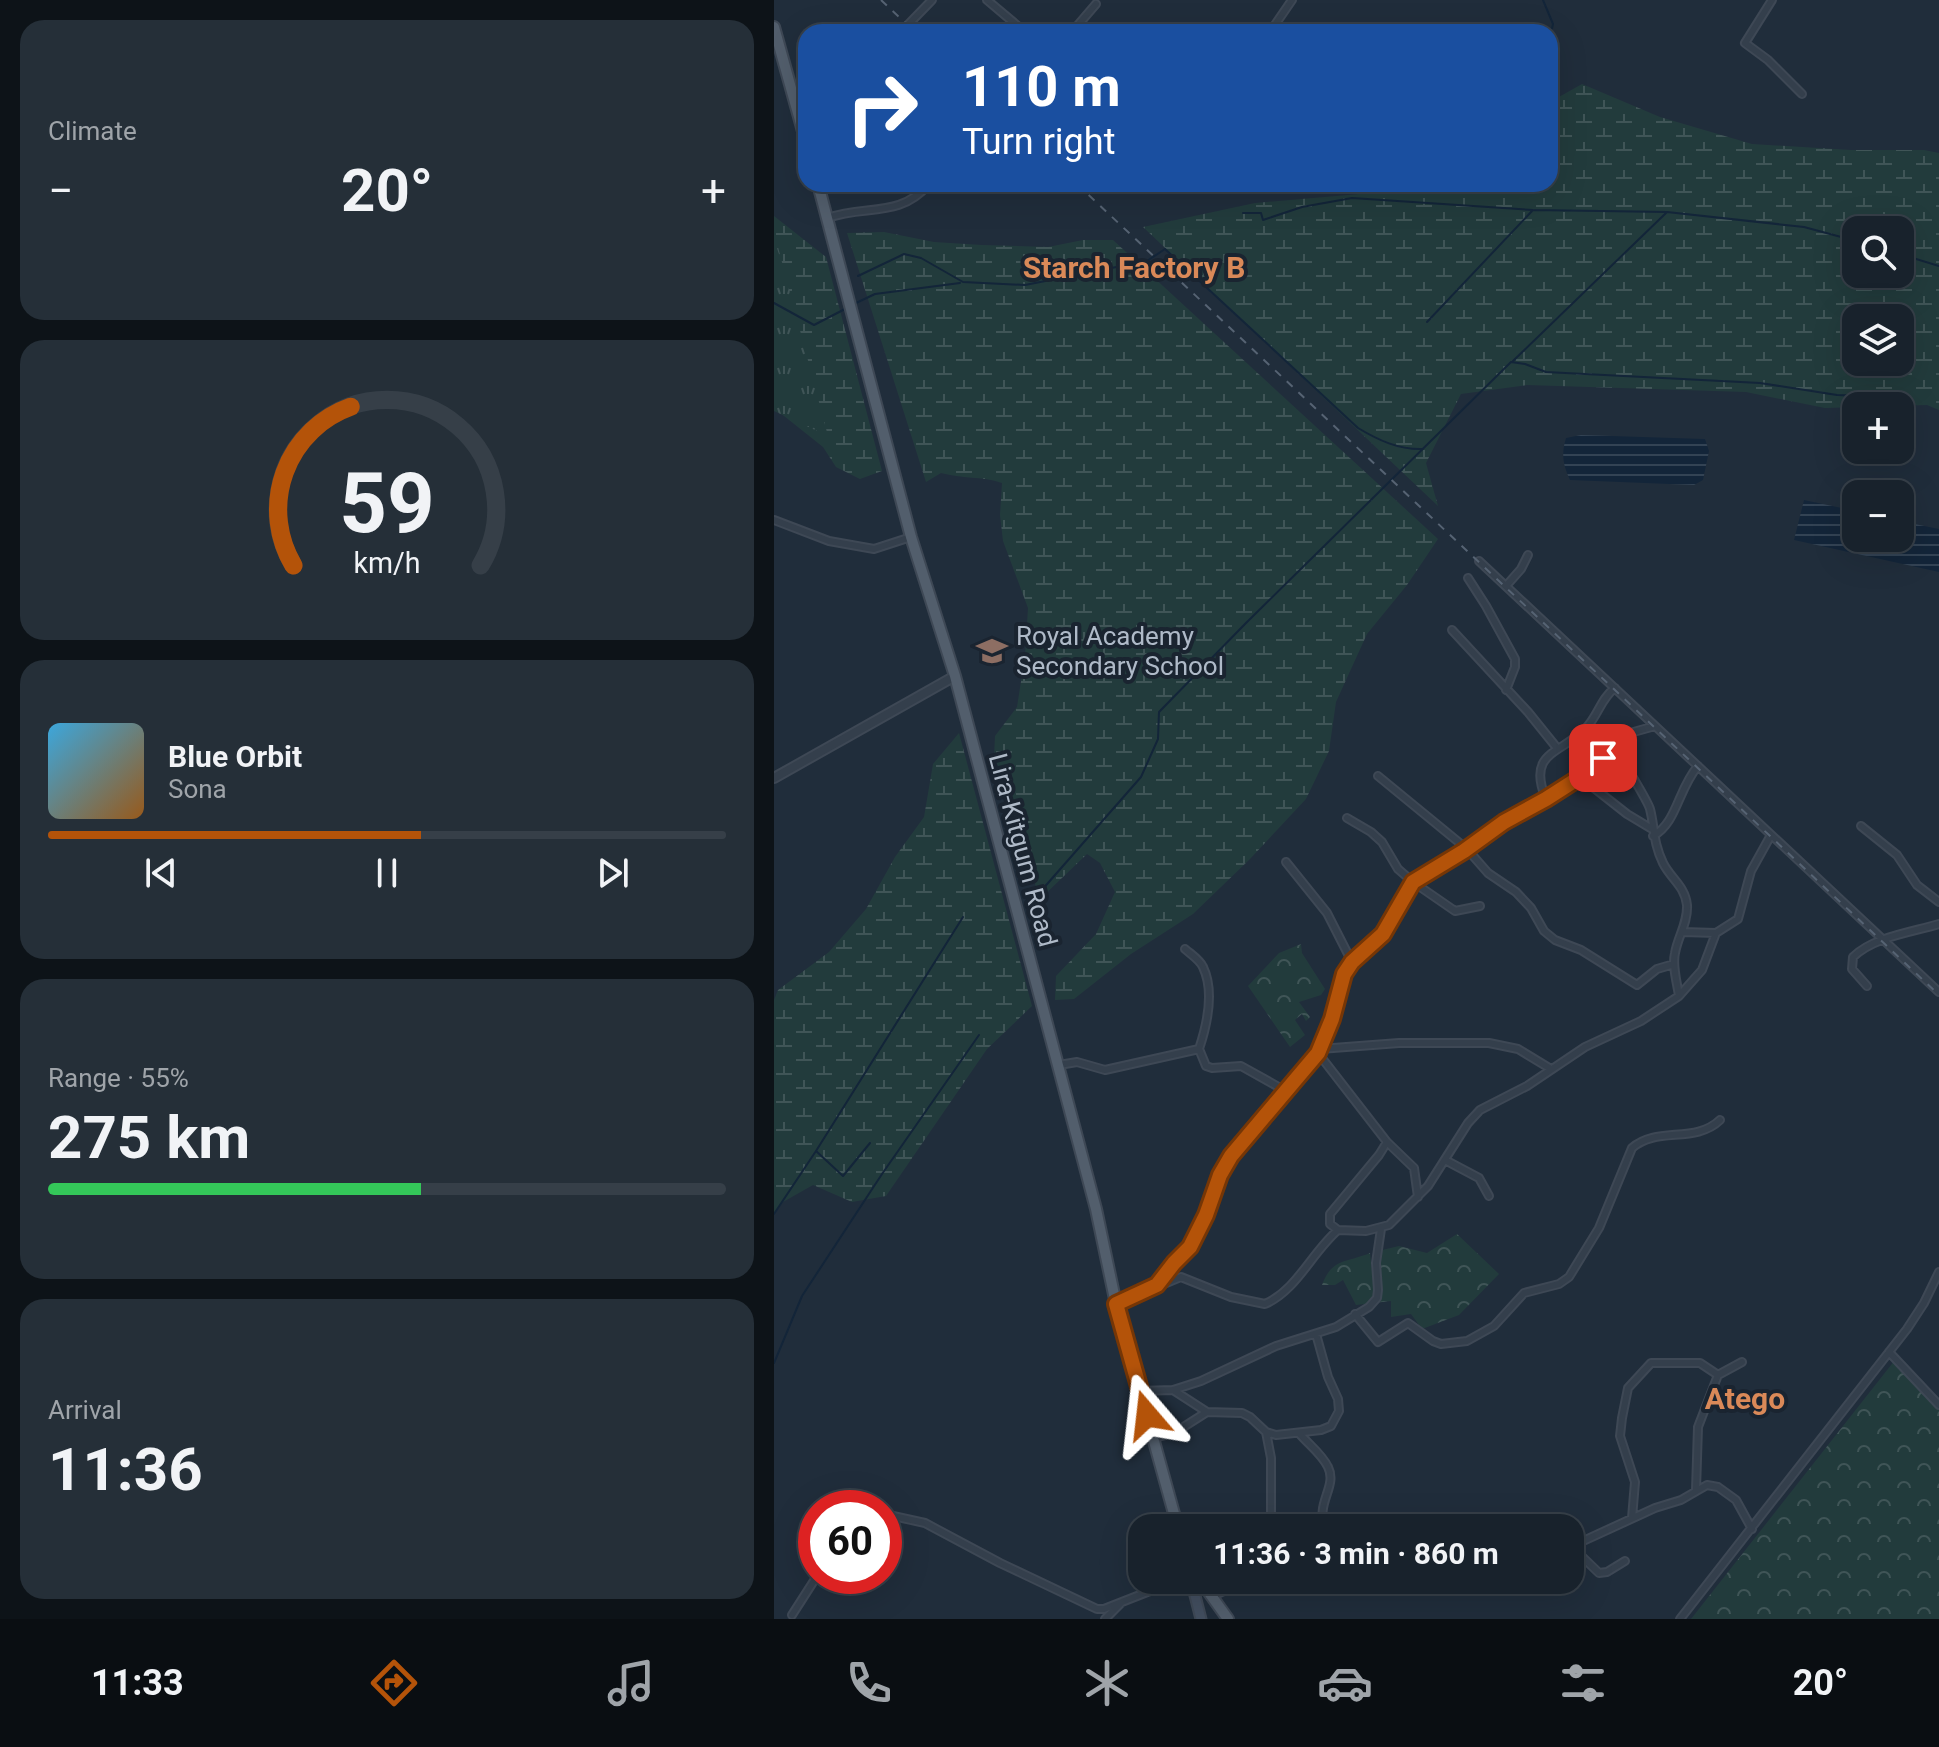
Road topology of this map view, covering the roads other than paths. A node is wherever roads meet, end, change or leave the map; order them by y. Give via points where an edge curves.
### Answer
1 (932, 0) edge
2 (987, 0) edge
3 (1292, 0) edge
4 (1772, 0) edge
5 (1096, 4) dead end
6 (909, 24) edge
7 (1016, 24) edge
8 (1079, 24) edge
9 (1276, 24) edge
10 (774, 27) edge
11 (1802, 94) dead end
12 (798, 96) edge
13 (820, 192) edge
14 (922, 192) edge
15 (828, 218) junction
16 (774, 520) edge
17 (911, 537) junction
18 (1528, 555) dead end
19 (1479, 561) dead end
20 (1468, 578) dead end
21 (1506, 586) junction
22 (1452, 630) dead end
23 (955, 676) junction
24 (1615, 688) junction
25 (1506, 690) junction
26 (1655, 726) junction
27 (1586, 729) junction
28 (1614, 747) junction
29 (1557, 748) junction
30 (1698, 766) junction
31 (1378, 776) dead end
32 (1580, 777) junction
33 (774, 778) edge
34 (1546, 799) junction
35 (1347, 818) dead end
36 (1861, 826) dead end
37 (1652, 832) junction
38 (1771, 835) junction
39 (1467, 849) junction
40 (1286, 862) dead end
41 (1413, 882) junction
42 (1939, 902) edge
43 (1480, 906) dead end
44 (1939, 924) edge
45 (1683, 932) junction
46 (1716, 933) junction
47 (1882, 939) junction
48 (1185, 949) dead end
49 (1352, 962) junction
50 (1674, 964) junction
51 (1867, 986) dead end
52 (1939, 992) edge
53 (1679, 996) junction
54 (1199, 1049) junction
55 (1319, 1051) junction
56 (1059, 1065) junction
57 (1551, 1069) junction
58 (1284, 1090) junction
59 (1720, 1120) dead end
60 (1387, 1142) junction
61 (1445, 1160) junction
62 (1489, 1196) dead end
63 (1418, 1197) junction
64 (1381, 1229) junction
65 (1338, 1230) junction
66 (1939, 1272) edge
67 (1157, 1285) junction
68 (1116, 1304) junction
69 (1355, 1314) junction
70 (1316, 1334) junction
71 (1889, 1352) junction
72 (1742, 1362) dead end
73 (1718, 1375) junction
74 (1173, 1390) junction
75 (1139, 1391) junction
76 (1939, 1405) edge
77 (1207, 1412) junction
78 (1266, 1432) junction
79 (1299, 1433) junction
80 (1154, 1438) junction
81 (1696, 1490) junction
82 (1174, 1514) edge
83 (1271, 1514) edge
84 (1322, 1514) edge
85 (902, 1518) edge
86 (1632, 1518) junction
87 (1752, 1529) junction
88 (1584, 1541) edge
89 (1584, 1557) edge
90 (1625, 1561) dead end
91 (805, 1594) edge
92 (1140, 1594) edge
93 (1195, 1594) edge
94 (1209, 1594) edge
95 (1218, 1594) edge
96 (1211, 1597) junction
97 (1124, 1600) junction
98 (792, 1615) dead end
99 (1105, 1619) edge
100 (1201, 1619) edge
101 (1228, 1619) edge
102 (1680, 1619) edge

1 - 6 street
2 - 7 street
3 - 9 street
4 - 11 street via 1745,43
5 - 8 street
10 - 12 main road
13 - 15 main road, Lira-Kitgum Road
14 - 15 street via 889,209 847,211
15 - 17 main road, Lira-Kitgum Road
16 - 17 street via 829,541 874,549
17 - 23 main road, Lira-Kitgum Road
18 - 21 street
19 - 21 street
20 - 25 street via 1515,659
21 - 24 street
22 - 25 street
23 - 33 street
23 - 56 main road, Lira-Kitgum Road
24 - 26 street
24 - 27 street
25 - 29 street
26 - 28 street via 1635,730
26 - 30 street
27 - 28 street
27 - 29 street
28 - 32 street
28 - 37 street via 1650,806
29 - 34 street via 1539,773
30 - 37 street via 1667,826
30 - 38 street
31 - 39 street
32 - 34 street
32 - 37 street
34 - 39 street
35 - 41 street via 1382,842
36 - 42 street via 1897,855 1917,885
37 - 45 street via 1664,865 1685,894
38 - 46 street via 1751,871 1738,919
38 - 47 street
39 - 41 street
39 - 50 street via 1488,873 1516,892 1555,940 1637,985 1657,969
40 - 49 street via 1327,913
41 - 43 street via 1455,911
41 - 49 street via 1383,934
44 - 47 street
45 - 46 street
45 - 50 street
46 - 53 street via 1702,970
47 - 51 street via 1859,951 1851,963
47 - 52 street
48 - 54 street via 1199,961 1207,980 1209,1022
49 - 55 street
50 - 53 street
53 - 57 street
54 - 56 street via 1105,1070 1077,1062
54 - 58 street via 1206,1066 1241,1066
55 - 57 street via 1399,1043 1489,1043 1518,1049
55 - 58 street
55 - 60 street
56 - 68 main road, Lira-Kitgum Road
57 - 61 street via 1480,1110
58 - 67 street via 1236,1148 1195,1240
59 - 69 street via 1698,1134 1668,1135 1632,1148 1599,1228 1569,1277 1524,1293 1501,1321 1478,1337 1441,1344 1408,1323 1378,1342
60 - 63 street via 1414,1168
60 - 65 street via 1330,1214 1330,1224
61 - 62 street via 1479,1178
61 - 63 street
63 - 64 street
64 - 65 street
64 - 69 street via 1377,1298
65 - 67 street via 1293,1282 1265,1304 1183,1277
66 - 71 street via 1921,1309
67 - 68 street
68 - 75 main road, Lira-Kitgum Road
69 - 70 street
70 - 74 street
70 - 79 street via 1339,1411 1331,1426
71 - 76 street
71 - 87 street
72 - 73 street
73 - 81 street via 1698,1427
73 - 86 street via 1700,1363 1656,1362 1628,1388 1620,1436 1635,1482
74 - 75 street
74 - 77 street
75 - 80 main road, Lira-Kitgum Road
77 - 78 street via 1242,1413
77 - 80 street via 1174,1433
78 - 79 street
78 - 83 street
79 - 84 street via 1329,1469
80 - 82 main road, Lira-Kitgum Road
81 - 86 street
81 - 87 street via 1707,1485 1725,1491
85 - 97 street via 925,1523 1090,1607 1104,1609
86 - 88 street
87 - 102 street
89 - 90 street via 1599,1573
91 - 98 street
92 - 97 street
93 - 100 main road
94 - 96 main road
95 - 96 street
96 - 101 main road
97 - 99 street

